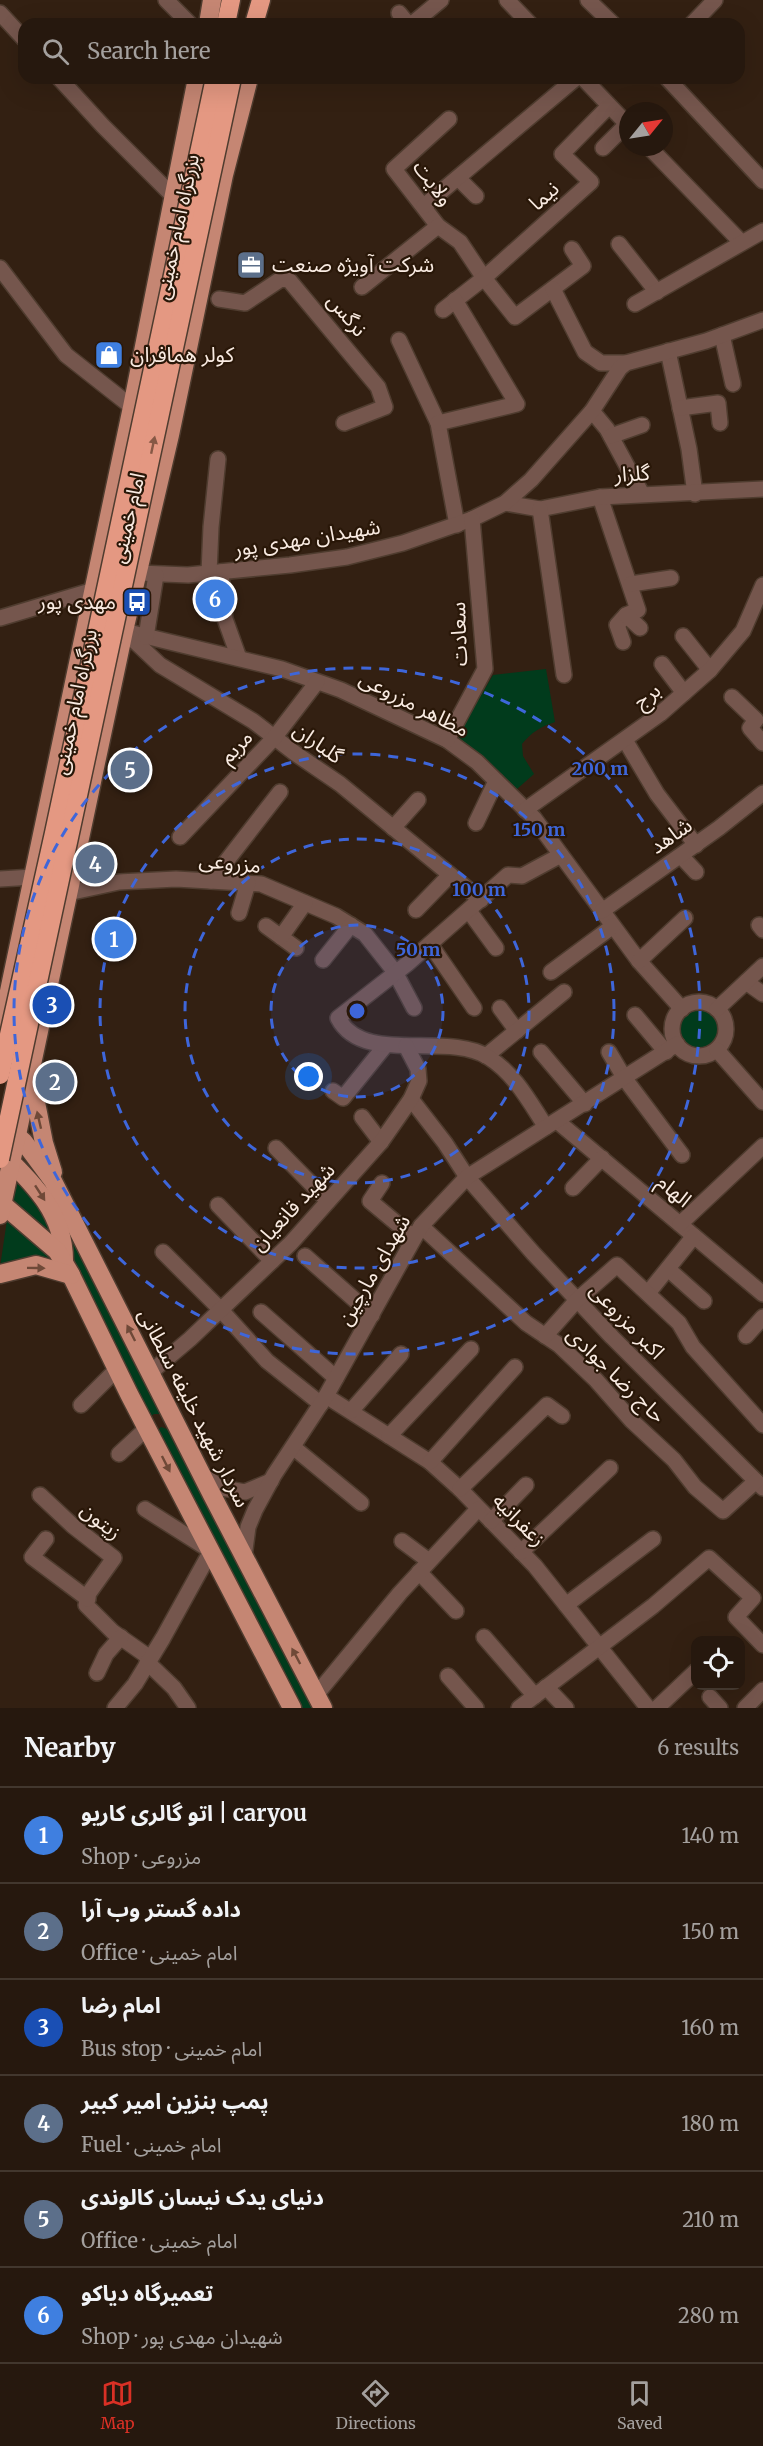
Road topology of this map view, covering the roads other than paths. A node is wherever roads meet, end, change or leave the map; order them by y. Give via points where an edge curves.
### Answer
1 (166, 0) edge
2 (212, 0) edge
3 (230, 0) edge
4 (248, 0) edge
5 (261, 0) edge
6 (269, 0) edge
7 (441, 0) edge
8 (507, 0) edge
9 (588, 0) edge
10 (715, 0) edge
11 (0, 13) edge
12 (184, 18) edge
13 (209, 18) edge
14 (226, 18) edge
15 (244, 18) edge
16 (256, 18) edge
17 (264, 18) edge
18 (410, 18) edge
19 (525, 18) edge
20 (607, 18) edge
21 (698, 18) edge
22 (18, 32) edge
23 (64, 84) edge
24 (196, 84) edge
25 (213, 84) edge
26 (229, 84) edge
27 (235, 84) edge
28 (247, 84) edge
29 (569, 84) edge
30 (589, 84) edge
31 (673, 84) edge
32 (609, 106) junction
33 (619, 116) edge
34 (448, 118) dead end
35 (619, 132) edge
36 (603, 148) dead end
37 (207, 152) junction
38 (658, 156) edge
39 (458, 178) junction
40 (763, 181) edge
41 (476, 196) dead end
42 (174, 197) junction
43 (424, 206) junction
44 (438, 226) junction
45 (763, 231) edge
46 (741, 242) junction
47 (619, 244) dead end
48 (572, 249) dead end
49 (0, 268) edge
50 (484, 278) junction
51 (362, 286) dead end
52 (553, 289) junction
53 (657, 292) junction
54 (219, 299) dead end
55 (635, 304) dead end
56 (763, 320) edge
57 (723, 335) junction
58 (399, 340) dead end
59 (143, 350) junction
60 (668, 351) junction
61 (184, 360) junction
62 (626, 363) junction
63 (733, 384) dead end
64 (132, 407) junction
65 (680, 408) junction
66 (592, 411) junction
67 (344, 423) dead end
68 (438, 423) junction
69 (720, 423) dead end
70 (642, 425) dead end
71 (611, 436) junction
72 (218, 459) dead end
73 (763, 489) edge
74 (642, 494) junction
75 (695, 494) junction
76 (600, 497) junction
77 (505, 503) junction
78 (540, 509) junction
79 (472, 519) junction
80 (457, 525) junction
81 (215, 573) junction
82 (148, 574) junction
83 (670, 578) dead end
84 (631, 584) junction
85 (763, 585) edge
86 (94, 590) junction
87 (626, 615) junction
88 (0, 618) edge
89 (640, 628) dead end
90 (124, 631) junction
91 (682, 636) dead end
92 (146, 637) junction
93 (623, 642) dead end
94 (239, 658) junction
95 (662, 664) dead end
96 (710, 670) junction
97 (564, 675) dead end
98 (317, 682) junction
99 (684, 693) junction
100 (732, 697) dead end
101 (274, 738) junction
102 (447, 740) junction
103 (625, 741) junction
104 (763, 743) edge
105 (496, 781) junction
106 (280, 792) dead end
107 (763, 793) edge
108 (418, 800) dead end
109 (525, 810) junction
110 (476, 823) dead end
111 (393, 828) junction
112 (180, 837) dead end
113 (696, 845) junction
114 (561, 855) junction
115 (681, 856) junction
116 (696, 872) dead end
117 (450, 874) junction
118 (33, 877) junction
119 (0, 879) edge
120 (211, 881) junction
121 (248, 883) junction
122 (68, 892) junction
123 (481, 900) junction
124 (305, 903) junction
125 (417, 910) dead end
126 (469, 911) junction
127 (602, 911) junction
128 (239, 913) dead end
129 (685, 918) dead end
130 (266, 926) dead end
131 (351, 926) junction
132 (613, 926) junction
133 (281, 937) junction
134 (430, 944) junction
135 (18, 945) junction
136 (296, 948) dead end
137 (496, 948) dead end
138 (323, 960) dead end
139 (639, 961) junction
140 (0, 965) edge
141 (763, 966) edge
142 (395, 972) junction
143 (551, 972) dead end
144 (746, 982) junction
145 (564, 992) dead end
146 (763, 994) edge
147 (414, 1008) dead end
148 (474, 1008) dead end
149 (500, 1008) dead end
150 (682, 1009) junction
151 (717, 1009) junction
152 (634, 1015) dead end
153 (517, 1030) junction
154 (0, 1034) edge
155 (385, 1046) junction
156 (406, 1046) junction
157 (672, 1048) junction
158 (717, 1050) junction
159 (541, 1052) dead end
160 (609, 1052) dead end
161 (486, 1056) junction
162 (30, 1069) junction
163 (0, 1076) edge
164 (625, 1079) junction
165 (333, 1090) dead end
166 (760, 1094) edge
167 (411, 1099) junction
168 (585, 1104) junction
169 (363, 1117) dead end
170 (0, 1122) edge
171 (551, 1124) junction
172 (16, 1134) junction
173 (381, 1142) junction
174 (763, 1146) edge
175 (276, 1148) dead end
176 (682, 1155) dead end
177 (4, 1157) edge
178 (602, 1158) junction
179 (467, 1177) junction
180 (382, 1183) dead end
181 (573, 1188) dead end
182 (61, 1196) junction
183 (328, 1201) junction
184 (218, 1204) dead end
185 (1, 1207) edge
186 (680, 1224) junction
187 (417, 1232) junction
188 (694, 1236) junction
189 (163, 1252) dead end
190 (305, 1256) dead end
191 (272, 1261) junction
192 (67, 1269) junction
193 (668, 1269) junction
194 (0, 1275) edge
195 (760, 1287) edge
196 (648, 1293) junction
197 (577, 1300) junction
198 (704, 1301) dead end
199 (221, 1310) junction
200 (261, 1312) dead end
201 (372, 1315) junction
202 (763, 1317) edge
203 (545, 1336) junction
204 (746, 1336) dead end
205 (471, 1349) dead end
206 (401, 1354) dead end
207 (515, 1367) dead end
208 (117, 1369) junction
209 (151, 1372) junction
210 (336, 1378) junction
211 (324, 1400) junction
212 (81, 1405) dead end
213 (351, 1412) junction
214 (562, 1416) dead end
215 (763, 1425) edge
216 (147, 1428) junction
217 (389, 1436) junction
218 (293, 1447) junction
219 (119, 1454) dead end
220 (430, 1462) junction
221 (610, 1468) dead end
222 (201, 1474) junction
223 (271, 1481) junction
224 (760, 1484) edge
225 (526, 1485) dead end
226 (460, 1489) junction
227 (40, 1495) dead end
228 (362, 1503) dead end
229 (145, 1509) dead end
230 (478, 1509) junction
231 (491, 1521) junction
232 (46, 1539) dead end
233 (653, 1539) dead end
234 (402, 1541) dead end
235 (211, 1551) junction
236 (521, 1552) junction
237 (244, 1557) junction
238 (424, 1566) junction
239 (88, 1599) junction
240 (566, 1605) junction
241 (456, 1611) dead end
242 (121, 1637) junction
243 (484, 1637) dead end
244 (763, 1645) edge
245 (598, 1646) junction
246 (148, 1660) junction
247 (97, 1673) dead end
248 (448, 1676) dead end
249 (691, 1676) edge
250 (763, 1690) edge
251 (540, 1691) junction
252 (320, 1701) edge
253 (115, 1708) edge
254 (188, 1708) edge
255 (292, 1708) edge
256 (476, 1708) edge
257 (519, 1708) edge
258 (566, 1708) edge
259 (648, 1708) edge
260 (657, 1708) edge
261 (745, 1708) edge

1 - 12 street
2 - 13 main road
3 - 14 highway
4 - 15 highway
5 - 16 highway
6 - 17 main road
7 - 18 street
8 - 19 street
9 - 20 street
10 - 21 street
11 - 22 street
23 - 42 street
24 - 42 main road, امام خمینی
25 - 37 highway, بزرگراه امام خمینی, bridge
26 - 37 highway, بزرگراه امام خمینی, bridge
27 - 37 highway
28 - 61 main road, امام خمینی
29 - 39 street
30 - 32 street
31 - 40 street
32 - 33 street
32 - 50 street, نیما via 562,154 591,182
34 - 43 street, ولایت via 394,169
35 - 36 street
37 - 163 highway, بزرگراه امام خمینی, bridge
177 -> 37 highway, بزرگراه امام خمینی, bridge
38 - 46 street
39 - 41 street
39 - 43 street
42 - 59 main road, امام خمینی
43 - 44 street, ولایت
44 - 50 street, ولایت via 460,242
44 - 51 street
45 - 46 street
46 - 53 street
47 - 53 street
48 - 52 street via 584,266
49 - 64 street via 66,355
50 - 52 street, ولایت via 515,316
50 - 68 street, نیما via 449,305 517,404
52 - 62 street via 585,352 601,363
53 - 55 street
54 - 67 street, نرگس via 245,303 280,279 288,280 378,387 385,407
56 - 57 street
57 - 60 street
57 - 63 street
58 - 68 street
59 - 61 main road
59 - 64 main road, امام خمینی
60 - 62 street
60 - 65 street
61 - 82 main road, امام خمینی
62 - 66 street, شهیدان مهدی پور
64 - 86 main road, امام خمینی
65 - 69 street via 718,403
65 - 75 street
66 - 71 street
66 - 77 street, شهیدان مهدی پور via 531,480
68 - 80 street
70 - 71 street
71 - 74 street
72 - 81 street via 211,527
73 - 75 street, گلزار
74 - 75 street, گلزار
74 - 76 street, گلزار
76 - 78 street, گلزار
76 - 84 street
77 - 78 street, گلزار
77 - 79 street, شهیدان مهدی پور
78 - 97 street
79 - 80 street, شهیدان مهدی پور
79 - 102 street, سعادت via 485,669
80 - 81 street, شهیدان مهدی پور via 347,557
81 - 82 street, شهیدان مهدی پور
81 - 94 street
82 - 90 main road, امام خمینی
82 - 92 street
83 - 84 street
84 - 87 street via 638,610
85 - 96 street, برج via 743,631
86 - 88 street
86 - 118 main road, امام خمینی
87 - 89 street
87 - 93 street via 617,625
90 - 92 street, مظاهر مزروعی
90 - 101 street, گلباران via 160,665
90 - 122 main road, امام خمینی
91 - 96 street
92 - 94 street, مظاهر مزروعی
94 - 98 street, مظاهر مزروعی
95 - 99 street
96 - 99 street, برج
98 - 101 street, مریم
98 - 102 street, مظاهر مزروعی
99 - 103 street, برج
100 - 104 street via 756,720 750,728
101 - 111 street, گلباران via 340,784
101 - 112 street, مریم
102 - 105 street, مظاهر مزروعی
103 - 109 street, برج
103 - 113 street via 657,794
105 - 109 street, مظاهر مزروعی
105 - 110 street
106 - 120 street
107 - 113 street, شاهد
108 - 111 street
109 - 114 street, مظاهر مزروعی
111 - 117 street, گلباران
113 - 115 street, شاهد
114 - 123 street via 522,876 508,875
114 - 127 street, مظاهر مزروعی
115 - 116 street
115 - 127 street, شاهد
117 - 123 street, گلباران
117 - 125 street
118 - 119 street
118 - 135 main road, امام خمینی
120 - 121 street, مزروعی
120 - 122 street, مزروعی via 119,882
121 - 124 street, مزروعی via 261,884
121 - 128 street
122 - 162 main road, امام خمینی
123 - 126 street
124 - 131 street, مزروعی
124 - 133 street
126 - 134 street
126 - 137 street
127 - 132 street, مظاهر مزروعی
129 - 139 street
130 - 133 street
131 - 138 street
131 - 142 street, مزروعی via 365,934
132 - 139 street, مظاهر مزروعی
132 - 143 street
133 - 136 street
134 - 142 street
134 - 148 street
135 - 140 main road
135 - 154 main road, امام خمینی
139 - 150 street, مظاهر مزروعی
141 - 144 street
142 - 147 street, مزروعی
142 - 155 street via 338,1018 342,1026 356,1035
144 - 146 street
144 - 151 street
145 - 153 street
149 - 153 street
150 - 151 street via 703,1002
150 - 157 street via 672,1030
151 - 158 street via 726,1029
152 - 157 street
153 - 161 street
155 - 156 street
155 - 165 street via 343,1098
156 - 161 street via 452,1046
156 - 167 street, شهید قانعیان via 418,1069 419,1081
157 - 158 street via 701,1056
157 - 164 street, شهدای مارچین
158 - 166 street
159 - 168 street
160 - 164 street
161 - 171 street, الهام via 512,1076
162 - 172 main road, امام خمینی
182 -> 162 main road via 44,1143
164 - 168 street, شهدای مارچین
164 - 176 street
167 - 173 street, شهید قانعیان
167 - 179 street, اکبر مزروعی
168 - 171 street, شهدای مارچین
169 - 173 street
170 - 172 main road, سردار شهید خلیفه سلطانی
171 - 178 street, الهام
171 - 179 street, شهدای مارچین
172 - 177 main road, امام خمینی
172 - 182 main road, سردار شهید خلیفه سلطانی
173 - 183 street, شهید قانعیان
174 - 186 street
175 - 183 street
177 - 185 main road, امام خمینی
177 -> 192 main road via 29,1178 54,1217
178 - 181 street
178 - 186 street, الهام
179 - 187 street, شهدای مارچین
179 - 197 street, اکبر مزروعی
180 - 187 street, حاج رضا جوادی via 370,1201
209 -> 182 main road, سردار شهید خلیفه سلطانی
183 - 191 street, شهید قانعیان
184 - 191 street
185 - 192 main road via 57,1251
186 - 188 street, الهام
187 - 201 street, شهدای مارچین
187 - 203 street, حاج رضا جوادی
188 - 193 street
188 - 195 street, الهام
189 - 199 street, زعفرانیه
190 - 201 street
191 - 199 street, شهید قانعیان
194 -> 192 main road via 36,1265
192 - 208 main road
193 - 196 street
193 - 198 street
196 - 197 street via 617,1265
196 - 215 street via 679,1323 693,1347
197 - 203 street
197 - 224 street, اکبر مزروعی
199 - 209 street, شهید قانعیان
199 - 211 street, زعفرانیه via 267,1361
200 - 210 street
201 - 210 street, شهدای مارچین
202 - 204 street
203 - 224 street, حاج رضا جوادی via 596,1380 695,1487 723,1511
205 - 217 street
206 - 213 street
207 - 220 street
208 - 212 street
208 - 216 main road
209 - 222 main road, سردار شهید خلیفه سلطانی
210 - 211 street, شهدای مارچین
211 - 213 street, زعفرانیه
211 - 218 street, شهدای مارچین
213 - 217 street, زعفرانیه
214 - 226 street via 547,1405
216 - 219 street
216 - 222 main road via 161,1420 170,1425
216 -> 235 main road
217 - 220 street, زعفرانیه
218 - 223 street, شهدای مارچین
218 - 228 street
220 - 226 street, زعفرانیه
221 - 236 street
222 - 223 street via 222,1488 245,1492
222 - 237 main road, سردار شهید خلیفه سلطانی
223 - 237 street, شهدای مارچین via 248,1527
225 - 231 street
226 - 230 street, زعفرانیه
227 - 239 street, زیتون via 114,1558
229 - 235 street
230 - 231 street, زعفرانیه
230 - 238 street
231 - 236 street, زعفرانیه
232 - 239 street via 32,1557
233 - 240 street
234 - 238 street
235 - 246 street
235 - 255 main road
236 - 240 street, زعفرانیه
252 -> 237 main road, سردار شهید خلیفه سلطانی
238 - 241 street
238 - 252 street
239 - 242 street via 86,1605
240 - 245 street, زعفرانیه
242 - 246 street
242 - 247 street via 106,1654
243 - 251 street
244 - 245 street via 736,1617 753,1598 709,1558
245 - 251 street
245 - 259 street, زعفرانیه
246 - 253 street
246 - 254 street
248 - 256 street
249 - 260 street
250 - 261 street
251 - 257 street
251 - 258 street

